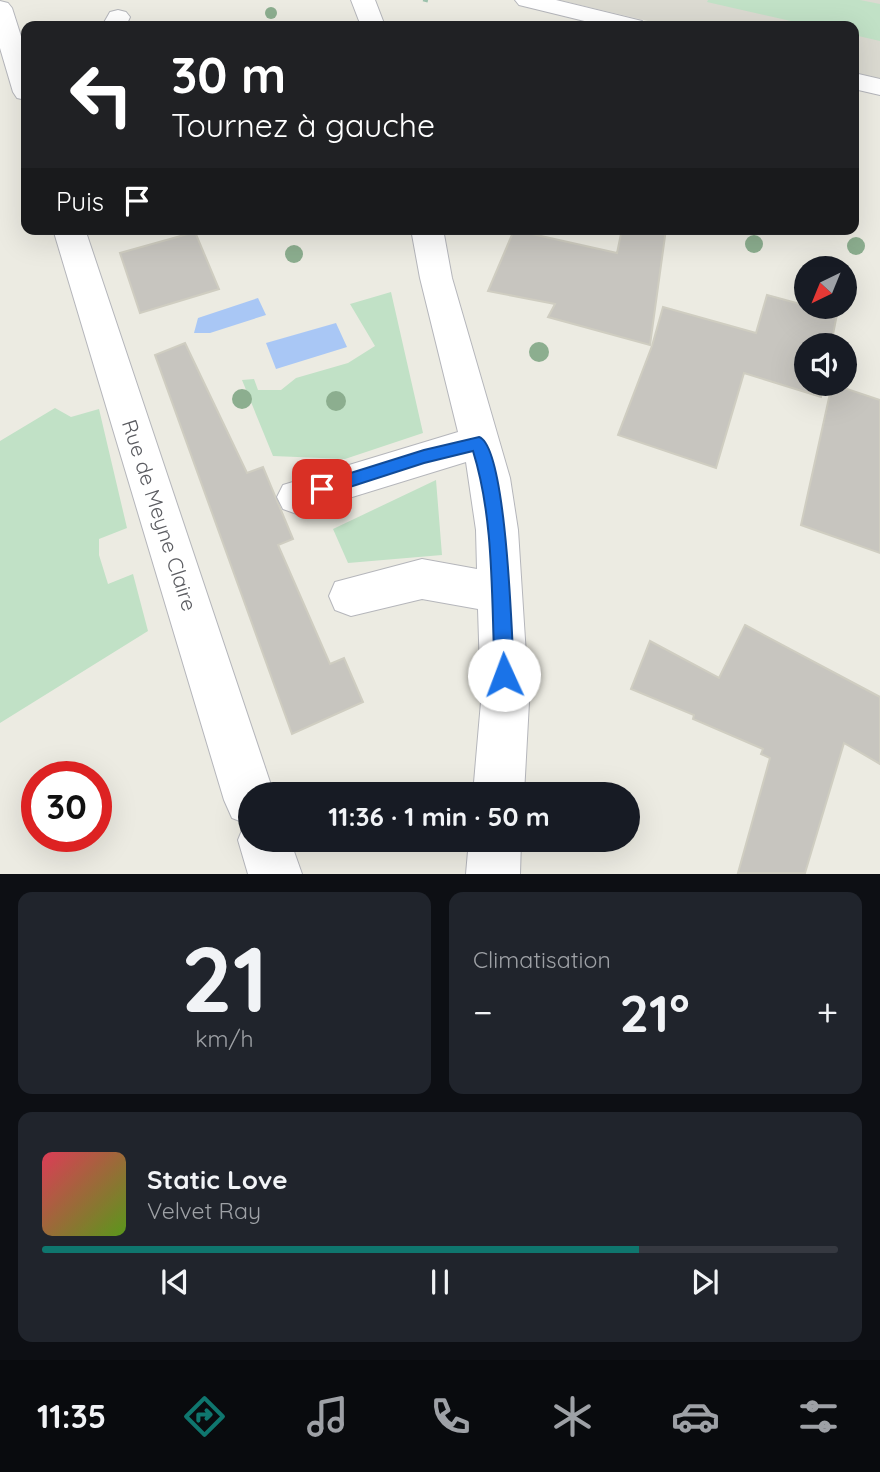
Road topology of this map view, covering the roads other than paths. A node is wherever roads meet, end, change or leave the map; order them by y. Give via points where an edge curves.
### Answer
1 (363, 0) edge
2 (527, 0) edge
3 (0, 8) edge
4 (371, 21) edge
5 (613, 21) edge
6 (21, 60) edge
7 (859, 82) edge
8 (880, 88) edge
9 (71, 235) edge
10 (428, 235) edge
11 (479, 443) junction
12 (297, 497) dead end
13 (501, 593) junction
14 (351, 596) dead end
15 (244, 782) edge
16 (500, 782) edge
17 (268, 852) edge
18 (494, 852) edge
19 (275, 873) edge
20 (493, 873) edge

1 - 4 street
2 - 5 street
3 - 6 street
7 - 8 street
9 - 15 street, Rue de Meyne Claire
10 - 11 street
11 - 12 street
11 - 13 street via 490,478
13 - 14 street via 422,579
13 - 16 street via 505,702
17 - 19 street
18 - 20 street

